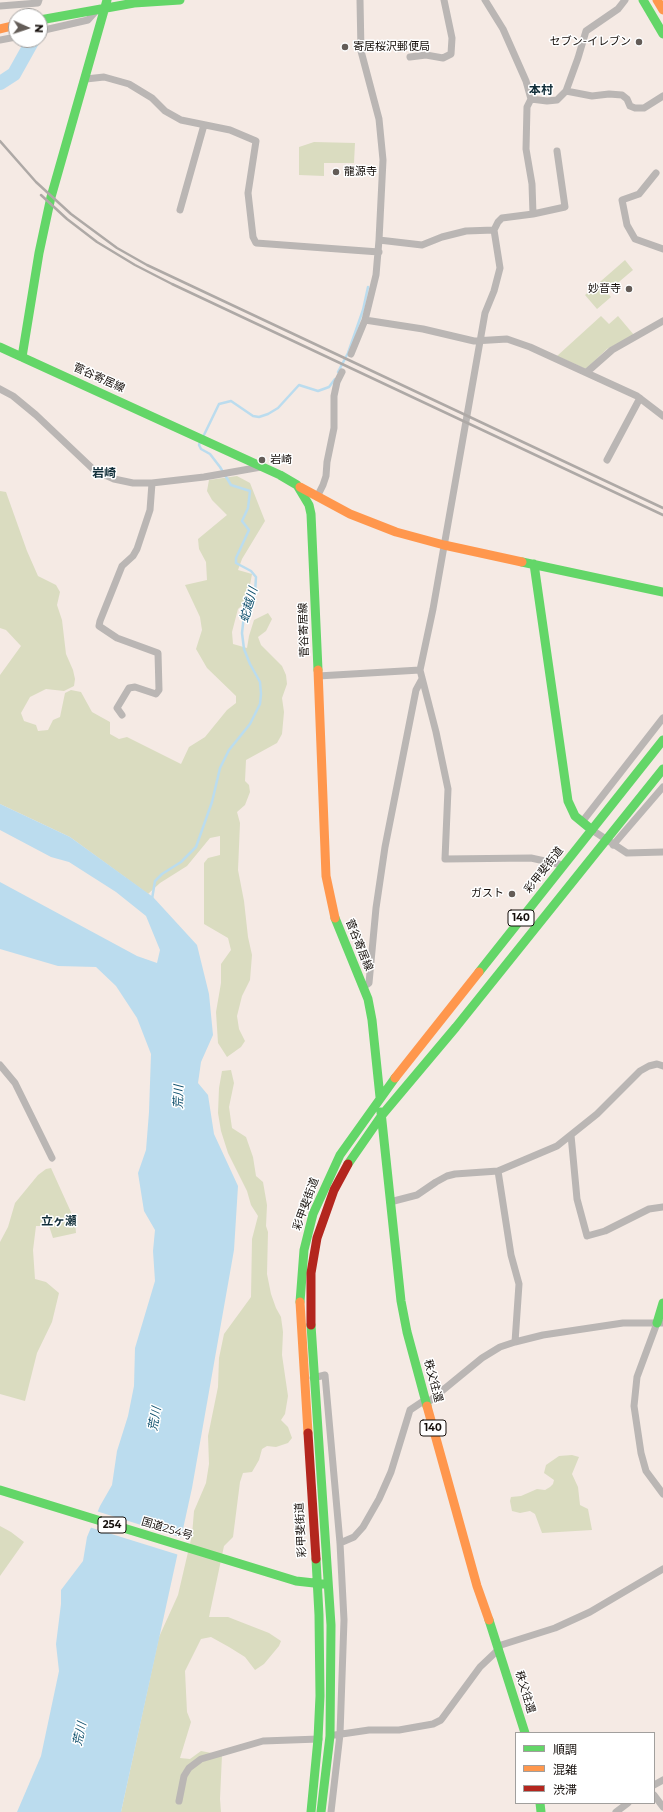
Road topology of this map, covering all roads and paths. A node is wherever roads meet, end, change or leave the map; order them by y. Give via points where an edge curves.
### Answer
1 (39, 0) edge
2 (180, 0) edge
3 (360, 0) edge
4 (444, 0) edge
5 (485, 0) edge
6 (625, 0) edge
7 (643, 0) edge
8 (657, 0) edge
9 (0, 6) edge
10 (103, 6) edge
11 (663, 10) edge
12 (48, 18) edge
13 (48, 29) edge
14 (663, 34) edge
15 (410, 57) dead end
16 (86, 78) junction
17 (566, 91) junction
18 (663, 96) edge
19 (531, 99) junction
20 (204, 125) junction
21 (557, 151) dead end
22 (656, 173) dead end
23 (180, 210) dead end
24 (533, 214) junction
25 (494, 230) junction
26 (379, 240) junction
27 (663, 249) edge
28 (379, 252) junction
29 (365, 320) junction
30 (663, 321) edge
31 (480, 342) junction
32 (0, 347) edge
33 (351, 354) dead end
34 (22, 357) junction
35 (342, 372) dead end
36 (587, 372) junction
37 (0, 389) edge
38 (640, 398) junction
39 (663, 416) edge
40 (607, 460) dead end
41 (263, 467) junction
42 (152, 483) junction
43 (297, 486) junction
44 (317, 497) junction
45 (444, 545) junction
46 (534, 564) junction
47 (663, 592) edge
48 (420, 670) junction
49 (318, 676) junction
50 (422, 679) junction
51 (122, 715) dead end
52 (663, 718) edge
53 (663, 740) edge
54 (663, 769) edge
55 (663, 787) edge
56 (582, 822) junction
57 (592, 830) junction
58 (610, 843) junction
59 (663, 852) edge
60 (563, 865) junction
61 (363, 987) junction
62 (444, 1018) junction
63 (456, 1027) junction
64 (0, 1065) edge
65 (663, 1066) edge
66 (380, 1097) junction
67 (382, 1115) junction
68 (572, 1135) junction
69 (52, 1158) dead end
70 (498, 1171) junction
71 (390, 1202) junction
72 (663, 1207) edge
73 (313, 1214) junction
74 (324, 1218) junction
75 (663, 1303) edge
76 (660, 1323) edge
77 (515, 1342) junction
78 (314, 1378) junction
79 (304, 1380) junction
80 (426, 1402) junction
81 (0, 1490) edge
82 (663, 1494) edge
83 (340, 1543) junction
84 (662, 1571) edge
85 (316, 1584) junction
86 (329, 1584) junction
87 (498, 1647) junction
88 (525, 1732) edge
89 (340, 1734) junction
90 (330, 1736) junction
91 (318, 1739) junction
92 (655, 1796) edge
93 (179, 1801) dead end
94 (627, 1804) edge
95 (663, 1807) edge
96 (311, 1812) edge
97 (322, 1812) edge
98 (331, 1812) edge
99 (616, 1812) edge

1 - 9 street via 38,4
2 - 10 main road
3 - 26 street via 361,51 379,119 382,142
4 - 15 street via 452,38 452,54 443,58 426,55
5 - 19 street via 503,29
6 - 17 street via 618,9 586,31
7 - 14 main road
8 - 11 main road
10 - 12 main road
10 - 13 street via 88,20
10 - 16 main road
16 - 20 street via 104,77 129,84 147,94 165,111 181,120
16 - 34 main road via 39,253
17 - 18 street via 592,96 622,95 630,106 635,108 644,108
17 - 19 street via 557,100 547,102
19 - 24 street via 527,107 526,149 532,184
20 - 23 street
20 - 28 street via 230,130 256,141 248,193 253,238 256,243
21 - 24 street via 565,207
22 - 27 street via 639,194 622,200 627,225 635,239
24 - 25 street via 502,218
25 - 26 street via 466,231 422,245
25 - 31 street via 500,268 485,313
26 - 28 street
28 - 29 street
29 - 31 street via 423,329
29 - 33 street
30 - 36 street via 612,350
31 - 36 street via 507,339
31 - 45 street
32 - 34 main road, 菅谷寄居線
34 - 41 main road, 菅谷寄居線
35 - 44 street via 334,396 334,428 326,476
36 - 38 street
37 - 42 street via 13,396 94,470 124,482
38 - 39 street
38 - 40 street
41 - 42 street
41 - 43 main road, 菅谷寄居線
42 - 51 street via 150,510 137,549 134,556 122,566 99,626 118,638 158,653 159,690 156,694 135,687 129,688 117,708
43 - 44 main road
43 - 49 main road, 菅谷寄居線 via 309,505 311,514
44 - 45 main road via 367,522
45 - 46 main road
45 - 48 street
46 - 47 main road
46 - 56 main road via 568,801 571,810
48 - 49 street
48 - 50 street
49 - 61 main road, 菅谷寄居線 via 326,876 334,915
50 - 60 street via 448,789 445,858 531,858
50 - 61 street via 416,690 385,847 369,983
52 - 56 street
53 - 57 main road, 彩甲斐街道 / 140
54 - 58 main road, 彩甲斐街道 / 140
55 - 58 street
56 - 57 main road
57 - 58 street
57 - 60 main road, 彩甲斐街道 / 140
58 - 59 street via 627,853
58 - 63 main road, 彩甲斐街道 / 140
60 - 62 main road, 彩甲斐街道 / 140
61 - 66 main road, 菅谷寄居線 via 372,1020
62 - 63 main road
62 - 66 main road, 彩甲斐街道 / 140
63 - 67 main road, 彩甲斐街道 / 140
64 - 69 street via 15,1083
65 - 68 street via 657,1064 640,1071 598,1114
66 - 67 main road, 秩父往還 / 140
66 - 73 main road, 彩甲斐街道 / 140 via 340,1155
67 - 71 main road, 秩父往還 / 140
67 - 74 main road, 彩甲斐街道 / 140 via 344,1170
68 - 70 street via 557,1146
68 - 72 street via 577,1199 586,1236 605,1231 649,1209
70 - 71 street via 447,1176 417,1195
70 - 77 street via 511,1255 519,1284
71 - 80 main road, 秩父往還 / 140 via 401,1301
73 - 74 main road
73 - 79 main road, 彩甲斐街道 / 140 via 306,1239 301,1284
74 - 78 main road, 彩甲斐街道 / 140 via 317,1238 311,1273 310,1314
75 - 76 main road
76 - 77 street via 623,1323 543,1335
76 - 82 street via 637,1377 634,1406 646,1471
77 - 80 street via 500,1347 482,1358
78 - 79 street
78 - 83 street via 325,1374
78 - 86 main road, 彩甲斐街道 / 140
79 - 85 main road, 彩甲斐街道 / 140
80 - 83 street via 410,1410 391,1472 363,1527 354,1537
80 - 87 main road, 秩父往還 / 140 via 477,1586
81 - 85 main road, 国道254号 / 254 via 225,1560 296,1581
83 - 89 street via 344,1620
84 - 87 street via 562,1625
85 - 86 main road, 国道254号 / 254
85 - 91 main road, 彩甲斐街道 / 140 via 320,1659
86 - 90 main road, 彩甲斐街道 / 140
87 - 88 main road, 秩父往還 / 140
87 - 89 street via 441,1720 433,1724 399,1730
89 - 90 street
89 - 98 street
90 - 91 street
90 - 97 main road, 彩甲斐街道 / 140
91 - 93 street via 263,1741 201,1759 189,1768 184,1776
91 - 96 main road, 彩甲斐街道 / 140
92 - 95 street
94 - 99 street

